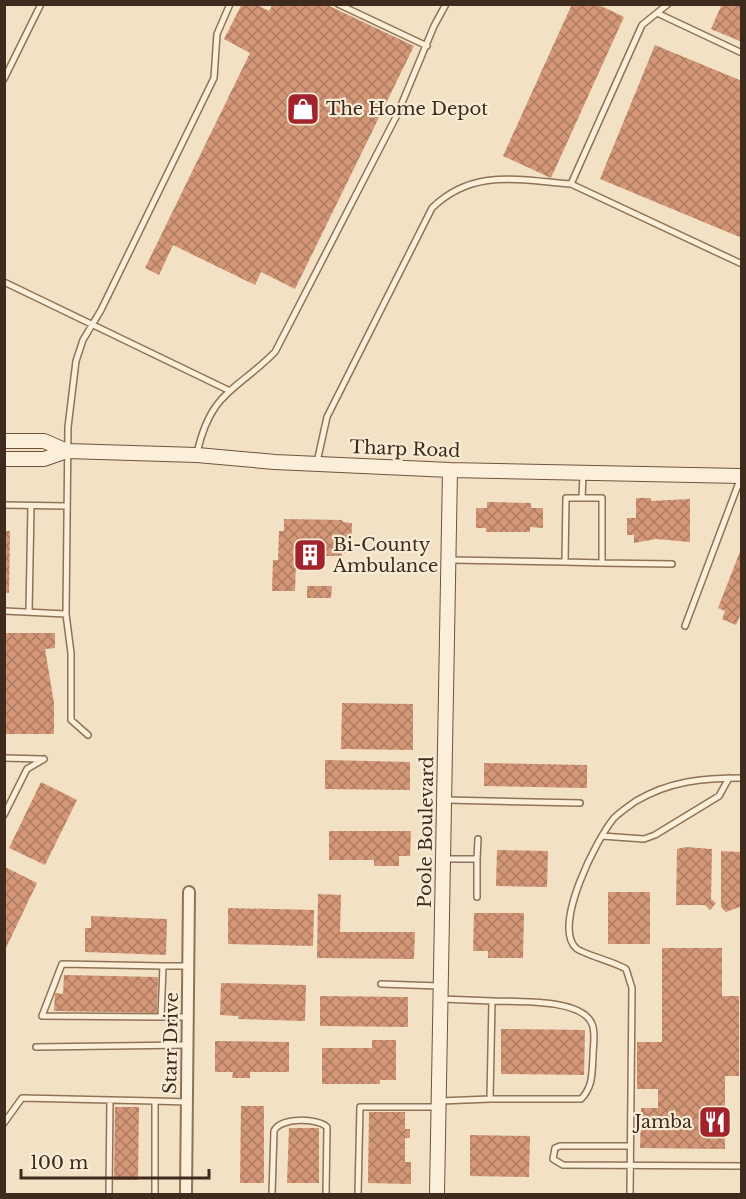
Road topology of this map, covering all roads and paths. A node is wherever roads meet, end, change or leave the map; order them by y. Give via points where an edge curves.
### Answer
1 (41, 4) edge
2 (230, 4) edge
3 (338, 4) edge
4 (446, 4) edge
5 (668, 4) edge
6 (657, 13) junction
7 (427, 46) junction
8 (741, 53) edge
9 (4, 79) edge
10 (571, 184) junction
11 (741, 264) edge
12 (4, 282) edge
13 (90, 324) junction
14 (228, 390) junction
15 (4, 441) edge
16 (67, 451) junction
17 (197, 455) junction
18 (4, 459) edge
19 (317, 464) junction
20 (450, 470) junction
21 (583, 472) junction
22 (741, 476) edge
23 (582, 498) junction
24 (4, 505) edge
25 (31, 506) junction
26 (66, 506) junction
27 (448, 560) junction
28 (565, 562) junction
29 (602, 563) junction
30 (672, 564) dead end
31 (4, 611) edge
32 (29, 612) junction
33 (66, 614) junction
34 (685, 626) dead end
35 (88, 735) dead end
36 (4, 758) edge
37 (729, 778) junction
38 (741, 778) edge
39 (4, 798) edge
40 (12, 800) junction
41 (444, 800) junction
42 (580, 803) dead end
43 (4, 815) edge
44 (602, 836) junction
45 (478, 839) dead end
46 (443, 858) junction
47 (477, 859) junction
48 (189, 892) dead end
49 (477, 897) dead end
50 (163, 966) junction
51 (189, 966) junction
52 (381, 984) dead end
53 (441, 993) junction
54 (492, 1001) junction
55 (161, 1017) junction
56 (188, 1017) junction
57 (188, 1045) junction
58 (36, 1047) dead end
59 (110, 1100) junction
60 (490, 1100) junction
61 (155, 1101) junction
62 (187, 1102) junction
63 (439, 1104) junction
64 (4, 1123) edge
65 (630, 1146) junction
66 (630, 1166) junction
67 (741, 1166) edge
68 (109, 1194) edge
69 (155, 1194) edge
70 (186, 1194) edge
71 (272, 1194) edge
72 (326, 1194) edge
73 (358, 1194) edge
74 (437, 1194) edge
75 (630, 1194) edge

1 - 9 lane
2 - 13 lane via 217,34 214,78 101,310
3 - 7 lane
4 - 7 lane
5 - 6 lane
6 - 8 lane
6 - 10 lane via 642,25
7 - 14 lane via 397,115 275,352 251,376
10 - 11 lane
10 - 19 lane via 514,180 473,183 445,195 432,208 327,417
12 - 13 lane
13 - 14 lane
13 - 16 lane via 76,361
14 - 17 lane via 202,430
15 - 16 street, Tharp Road via 44,441
16 - 17 street, Tharp Road
16 - 18 street, Tharp Road via 44,459
16 - 26 lane
17 - 19 street, Tharp Road
19 - 20 street, Tharp Road
20 - 21 street, Tharp Road
20 - 27 street, Poole Boulevard
21 - 22 street, Tharp Road
21 - 23 lane
22 - 34 lane
23 - 28 lane via 566,498
23 - 29 lane via 602,498
24 - 25 lane
25 - 26 lane
25 - 32 lane
26 - 33 lane
27 - 28 lane
27 - 41 street, Poole Boulevard
28 - 29 lane
29 - 30 lane
31 - 32 lane
32 - 33 lane
33 - 35 lane via 71,654 71,720
36 - 40 lane via 44,759 27,770
37 - 38 lane
37 - 44 lane via 673,784 636,801 615,818
37 - 44 lane via 719,796 655,835 644,839
39 - 40 lane
40 - 43 lane
41 - 42 lane
41 - 46 street, Poole Boulevard
44 - 65 lane via 567,921 576,948 626,969 632,988
45 - 47 lane
46 - 47 lane
46 - 53 street, Poole Boulevard
47 - 49 lane
48 - 51 street, Starr Drive
50 - 51 lane
50 - 55 lane
50 - 55 lane via 62,964 42,1016
51 - 56 street, Starr Drive
52 - 53 lane
53 - 54 lane
53 - 63 street, Poole Boulevard
54 - 60 lane
54 - 60 lane via 569,1006 592,1023 594,1036 589,1091 581,1099
55 - 56 lane
56 - 57 street, Starr Drive
57 - 58 lane
57 - 62 street, Starr Drive
59 - 61 lane
59 - 64 lane via 22,1098
59 - 68 lane
60 - 63 lane
61 - 62 lane
61 - 69 lane
62 - 70 street, Starr Drive
63 - 73 lane via 360,1107
63 - 74 street, Poole Boulevard
65 - 66 lane
65 - 66 lane via 560,1146 555,1148 553,1159 562,1165
66 - 67 lane
66 - 75 lane
71 - 72 lane via 274,1131 283,1121 320,1122 327,1127

